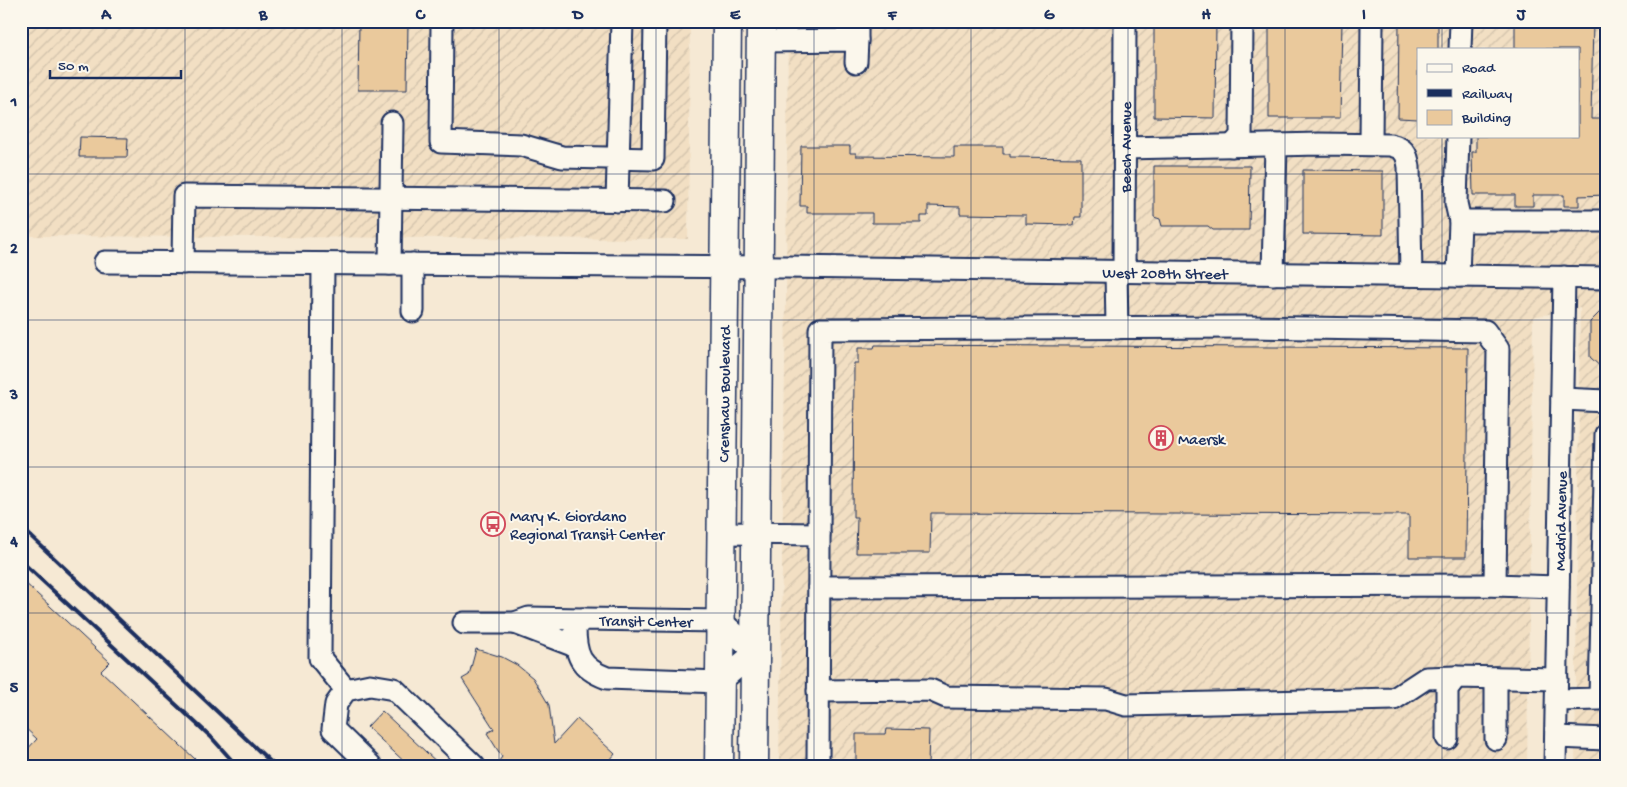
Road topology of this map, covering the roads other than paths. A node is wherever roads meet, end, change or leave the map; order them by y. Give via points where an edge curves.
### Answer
1 (442, 21) edge
2 (622, 21) edge
3 (655, 21) edge
4 (727, 21) edge
5 (1125, 21) edge
6 (1242, 21) edge
7 (1372, 21) edge
8 (1461, 21) edge
9 (857, 30) edge
10 (761, 31) edge
11 (1460, 48) edge
12 (856, 62) dead end
13 (392, 123) dead end
14 (1458, 138) edge
15 (1371, 144) junction
16 (1276, 145) junction
17 (1232, 146) junction
18 (1124, 148) junction
19 (618, 159) junction
20 (391, 198) junction
21 (617, 201) junction
22 (665, 202) dead end
23 (1606, 220) edge
24 (1460, 221) junction
25 (105, 262) dead end
26 (183, 263) junction
27 (323, 264) junction
28 (390, 264) junction
29 (413, 264) junction
30 (724, 267) junction
31 (760, 267) junction
32 (1120, 271) junction
33 (1273, 274) junction
34 (1411, 275) junction
35 (1458, 276) junction
36 (1564, 277) junction
37 (1606, 278) edge
38 (413, 311) dead end
39 (1117, 328) junction
40 (1562, 399) junction
41 (1606, 401) edge
42 (1606, 434) edge
43 (722, 533) junction
44 (757, 533) junction
45 (819, 534) junction
46 (1495, 585) junction
47 (819, 587) junction
48 (1558, 587) junction
49 (583, 618) junction
50 (721, 621) junction
51 (464, 623) dead end
52 (515, 623) junction
53 (574, 646) junction
54 (755, 652) junction
55 (1456, 678) junction
56 (1496, 678) junction
57 (720, 682) junction
58 (1557, 689) junction
59 (346, 690) junction
60 (818, 691) junction
61 (1556, 737) junction
62 (1447, 738) dead end
63 (1496, 739) dead end
64 (1606, 739) edge
65 (371, 766) edge
66 (474, 766) edge
67 (719, 766) edge
68 (754, 766) edge
69 (818, 766) edge
70 (1555, 766) edge

1 - 19 street via 441,142 521,144 562,158
2 - 19 street
3 - 19 street via 653,159
4 - 30 main road, Crenshaw Boulevard
5 - 18 street, Beech Avenue
6 - 17 street via 1241,136
7 - 15 street
8 - 11 street
9 - 10 street
9 - 12 street
10 - 31 main road
13 - 20 street
14 - 24 street via 1456,203
15 - 16 street
15 - 34 street via 1390,144 1408,154
16 - 17 street
16 - 33 street
17 - 18 street
18 - 32 street, Beech Avenue
19 - 21 street
20 - 21 street
20 - 26 street via 184,196
20 - 28 street
21 - 22 street
23 - 24 street
24 - 35 street
25 - 26 street, West 208th Street
26 - 27 street, West 208th Street
27 - 28 street, West 208th Street
27 - 59 street via 320,658
28 - 29 street, West 208th Street
29 - 30 street, West 208th Street
29 - 38 street
30 - 31 street, West 208th Street
30 - 43 main road, Crenshaw Boulevard
31 - 32 street, West 208th Street
31 - 44 main road
32 - 33 street, West 208th Street
32 - 39 street, Beech Avenue
33 - 34 street, West 208th Street
34 - 35 street, West 208th Street
35 - 36 street, West 208th Street
36 - 37 street, West 208th Street
36 - 40 street, Madrid Avenue
39 - 45 street via 820,329
39 - 46 street via 1485,331 1498,349
40 - 41 street
40 - 48 street, Madrid Avenue
42 - 58 street via 1600,699
43 - 44 street
43 - 50 main road, Crenshaw Boulevard
44 - 45 street
44 - 54 main road
45 - 47 street
46 - 47 street
46 - 48 street
47 - 60 street
48 - 58 street, Madrid Avenue
49 - 50 street, Transit Center
49 - 52 street via 529,618
49 - 53 street, Transit Center via 575,627
50 - 54 street
50 - 57 main road, Crenshaw Boulevard
51 - 52 street
52 - 53 street
53 - 57 street via 581,662 594,673 607,678
54 - 57 street
54 - 68 main road
55 - 56 street
55 - 60 street via 1426,678 1394,699 1285,702 1126,705 1106,699 946,697 930,690
55 - 62 street via 1447,689
56 - 58 street
56 - 63 street
57 - 67 main road, Crenshaw Boulevard
58 - 61 street, Madrid Avenue
59 - 65 street via 336,704 333,729
59 - 66 street via 370,685 394,689
60 - 69 street
61 - 64 street
61 - 70 street, Madrid Avenue

